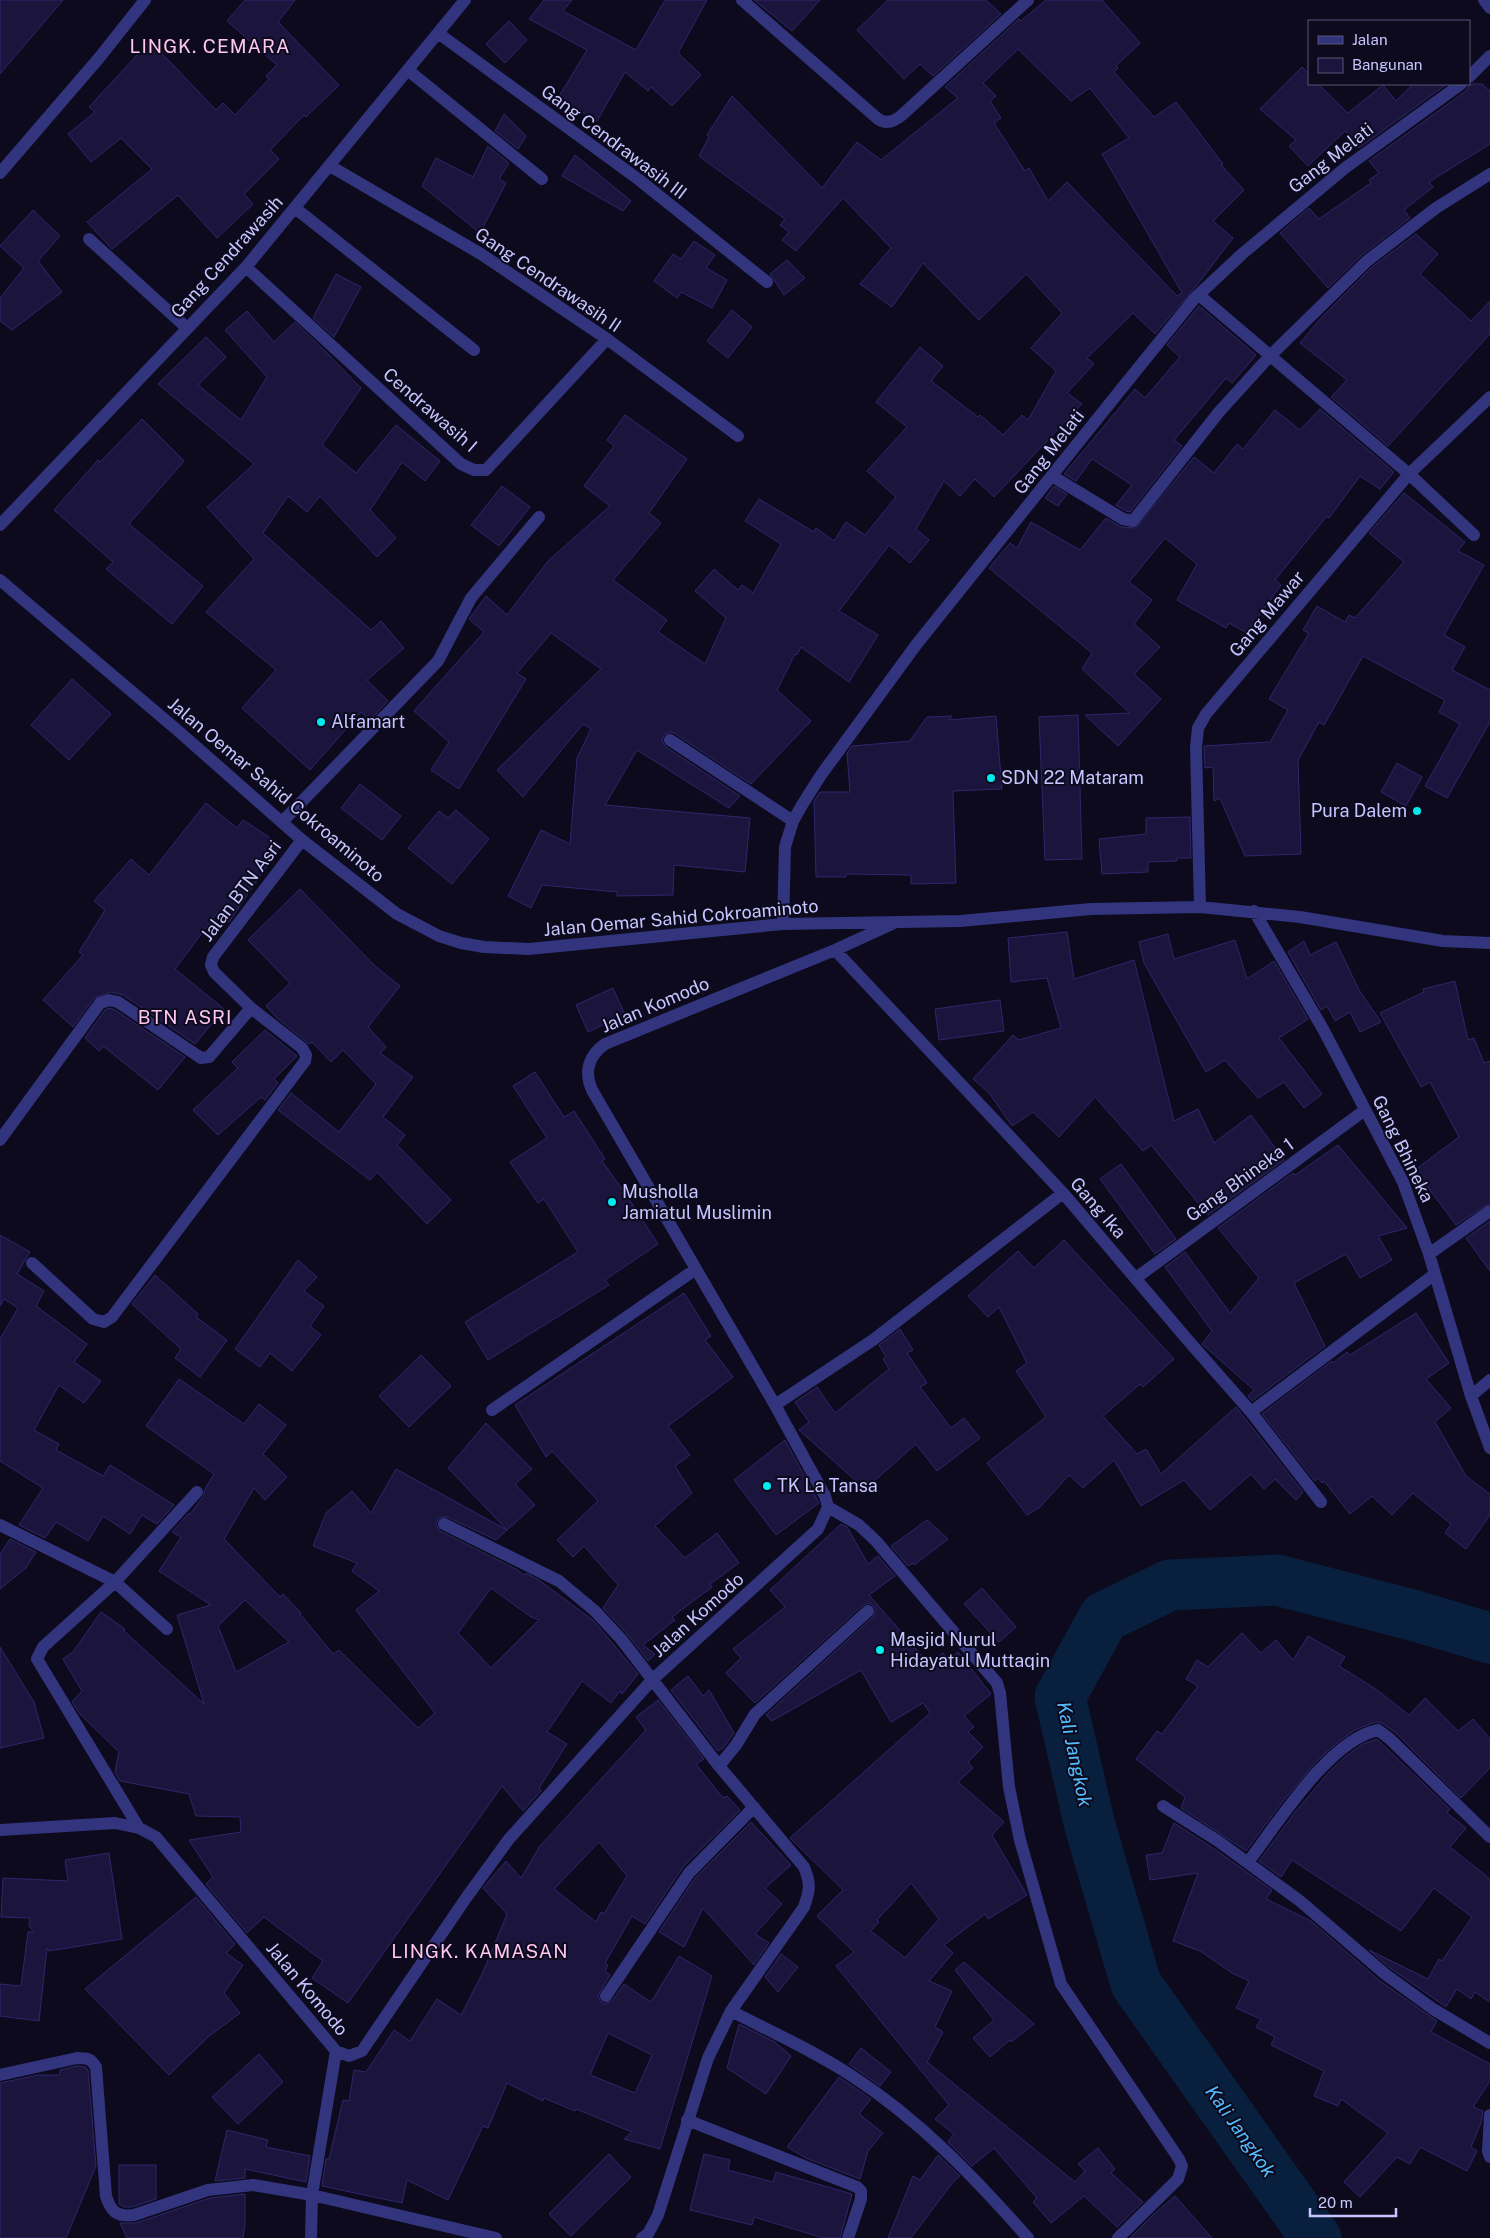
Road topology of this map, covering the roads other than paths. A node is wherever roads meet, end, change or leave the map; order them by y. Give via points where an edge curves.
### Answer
1 (144, 0) edge
2 (465, 0) edge
3 (742, 0) edge
4 (1028, 0) edge
5 (1484, 0) edge
6 (1490, 8) edge
7 (438, 33) junction
8 (1490, 56) edge
9 (409, 71) junction
10 (1470, 76) edge
11 (1460, 85) edge
12 (330, 166) junction
13 (0, 173) edge
14 (1490, 174) edge
15 (542, 179) dead end
16 (294, 208) junction
17 (89, 239) dead end
18 (246, 267) junction
19 (767, 282) dead end
20 (1199, 295) junction
21 (187, 328) junction
22 (608, 339) junction
23 (474, 350) dead end
24 (1269, 357) junction
25 (1490, 397) edge
26 (738, 436) dead end
27 (1409, 474) junction
28 (1052, 476) junction
29 (539, 517) dead end
30 (0, 526) edge
31 (1474, 535) dead end
32 (0, 580) edge
33 (670, 740) dead end
34 (793, 821) junction
35 (282, 822) junction
36 (302, 840) junction
37 (1200, 907) junction
38 (1254, 911) junction
39 (894, 922) junction
40 (783, 924) junction
41 (1490, 943) edge
42 (836, 950) junction
43 (252, 1008) junction
44 (1365, 1110) junction
45 (0, 1140) edge
46 (1063, 1193) junction
47 (1490, 1211) edge
48 (1429, 1254) junction
49 (32, 1263) dead end
50 (696, 1269) junction
51 (1435, 1274) junction
52 (1136, 1278) junction
53 (1490, 1380) edge
54 (1471, 1396) junction
55 (775, 1405) junction
56 (492, 1410) dead end
57 (1251, 1412) junction
58 (1490, 1448) edge
59 (197, 1492) dead end
60 (1321, 1502) dead end
61 (828, 1507) junction
62 (0, 1524) edge
63 (444, 1524) dead end
64 (115, 1582) junction
65 (868, 1611) dead end
66 (167, 1629) dead end
67 (652, 1680) junction
68 (719, 1766) junction
69 (1162, 1806) dead end
70 (754, 1807) junction
71 (139, 1828) junction
72 (0, 1830) edge
73 (1490, 1837) edge
74 (1248, 1862) junction
75 (606, 1996) dead end
76 (731, 2012) junction
77 (1490, 2043) edge
78 (336, 2050) junction
79 (0, 2075) edge
80 (1490, 2115) edge
81 (687, 2120) junction
82 (1490, 2157) edge
83 (312, 2195) junction
84 (646, 2237) edge
85 (311, 2238) edge
86 (496, 2238) edge
87 (848, 2238) edge
88 (1028, 2238) edge
89 (1118, 2238) edge

1 - 13 street via 99,58
2 - 7 street, Gang Cendrawasih
3 - 4 street via 872,114 886,122 902,115
5 - 6 street
7 - 9 street, Gang Cendrawasih
7 - 19 street, Gang Cendrawasih III via 638,178
8 - 10 street
9 - 12 street, Gang Cendrawasih
9 - 15 street
11 - 20 street, Gang Melati via 1345,168
12 - 16 street, Gang Cendrawasih
12 - 22 street, Gang Cendrawasih II via 481,254
14 - 24 street via 1436,208 1367,261
16 - 18 street, Gang Cendrawasih
16 - 23 street
17 - 21 street
18 - 21 street, Gang Cendrawasih
18 - 22 street, Cendrawasih I via 461,464 474,470 486,470
20 - 24 street
20 - 28 street, Gang Melati
21 - 30 street, Gang Cendrawasih
22 - 26 street, Gang Cendrawasih II
24 - 27 street
24 - 28 street via 1219,412 1133,521 1123,519
25 - 27 street, Gang Mawar
27 - 31 street
27 - 37 street, Gang Mawar via 1206,714 1198,728
28 - 34 street, Gang Melati via 916,646 821,775
29 - 35 street via 471,598 438,661
32 - 35 street, Jalan Oemar Sahid Cokroaminoto
33 - 34 street
34 - 40 street, Gang Melati via 785,847
35 - 36 street, Jalan Oemar Sahid Cokroaminoto
36 - 40 street, Jalan Oemar Sahid Cokroaminoto via 404,918 439,936 484,948 528,949
36 - 43 street, Jalan BTN Asri via 213,957 211,965 214,972
37 - 38 street, Jalan Oemar Sahid Cokroaminoto
37 - 39 street, Jalan Oemar Sahid Cokroaminoto via 1091,909 960,921
38 - 41 street, Jalan Oemar Sahid Cokroaminoto via 1443,941
38 - 44 street, Gang Bhineka via 1323,1029
39 - 40 street, Jalan Oemar Sahid Cokroaminoto
39 - 42 street, Jalan Komodo
42 - 46 street, Gang Ika
42 - 50 street, Jalan Komodo via 610,1042 590,1059 587,1075 592,1090
43 - 45 street via 208,1057 201,1058 118,1002 100,1003
43 - 49 street, Jalan BTN Asri via 302,1048 305,1062 112,1317 104,1322 93,1319
44 - 48 street, Gang Bhineka via 1403,1182
44 - 52 street, Gang Bhineka 1
46 - 52 street, Gang Ika
46 - 55 street via 873,1340
47 - 48 street
48 - 51 street, Gang Bhineka
50 - 55 street, Jalan Komodo
50 - 56 street
51 - 54 street, Gang Bhineka
51 - 57 street
52 - 57 street, Gang Ika
53 - 54 street
54 - 58 street, Gang Bhineka
55 - 61 street, Jalan Komodo
57 - 60 street, Gang Ika
59 - 64 street
61 - 67 street, Jalan Komodo via 818,1529
61 - 89 street via 859,1525 876,1541 997,1683 1009,1787 1020,1840 1060,1984 1182,2166 1178,2179
62 - 64 street
63 - 67 street via 559,1581 621,1638
64 - 66 street
64 - 71 street via 43,1647 37,1659
65 - 68 street via 755,1714
67 - 68 street
67 - 78 street, Jalan Komodo via 509,1839 362,2051 349,2056
68 - 70 street
69 - 74 street
70 - 75 street via 689,1873
70 - 76 street via 804,1867 810,1882 804,1907
71 - 72 street, Jalan Komodo via 115,1823
71 - 78 street, Jalan Komodo via 156,1837
73 - 74 street via 1390,1738 1378,1730 1366,1732 1317,1772
74 - 77 street via 1300,1901 1385,1974 1433,2009
76 - 81 street via 708,2058
76 - 88 street via 852,2076 888,2101 954,2158
78 - 83 street
79 - 83 street via 77,2058 93,2061 106,2196 116,2214 134,2215 208,2190 253,2185
80 - 82 street
81 - 84 street via 658,2215
81 - 87 street via 857,2187 861,2191 861,2199
83 - 85 street
83 - 86 street

